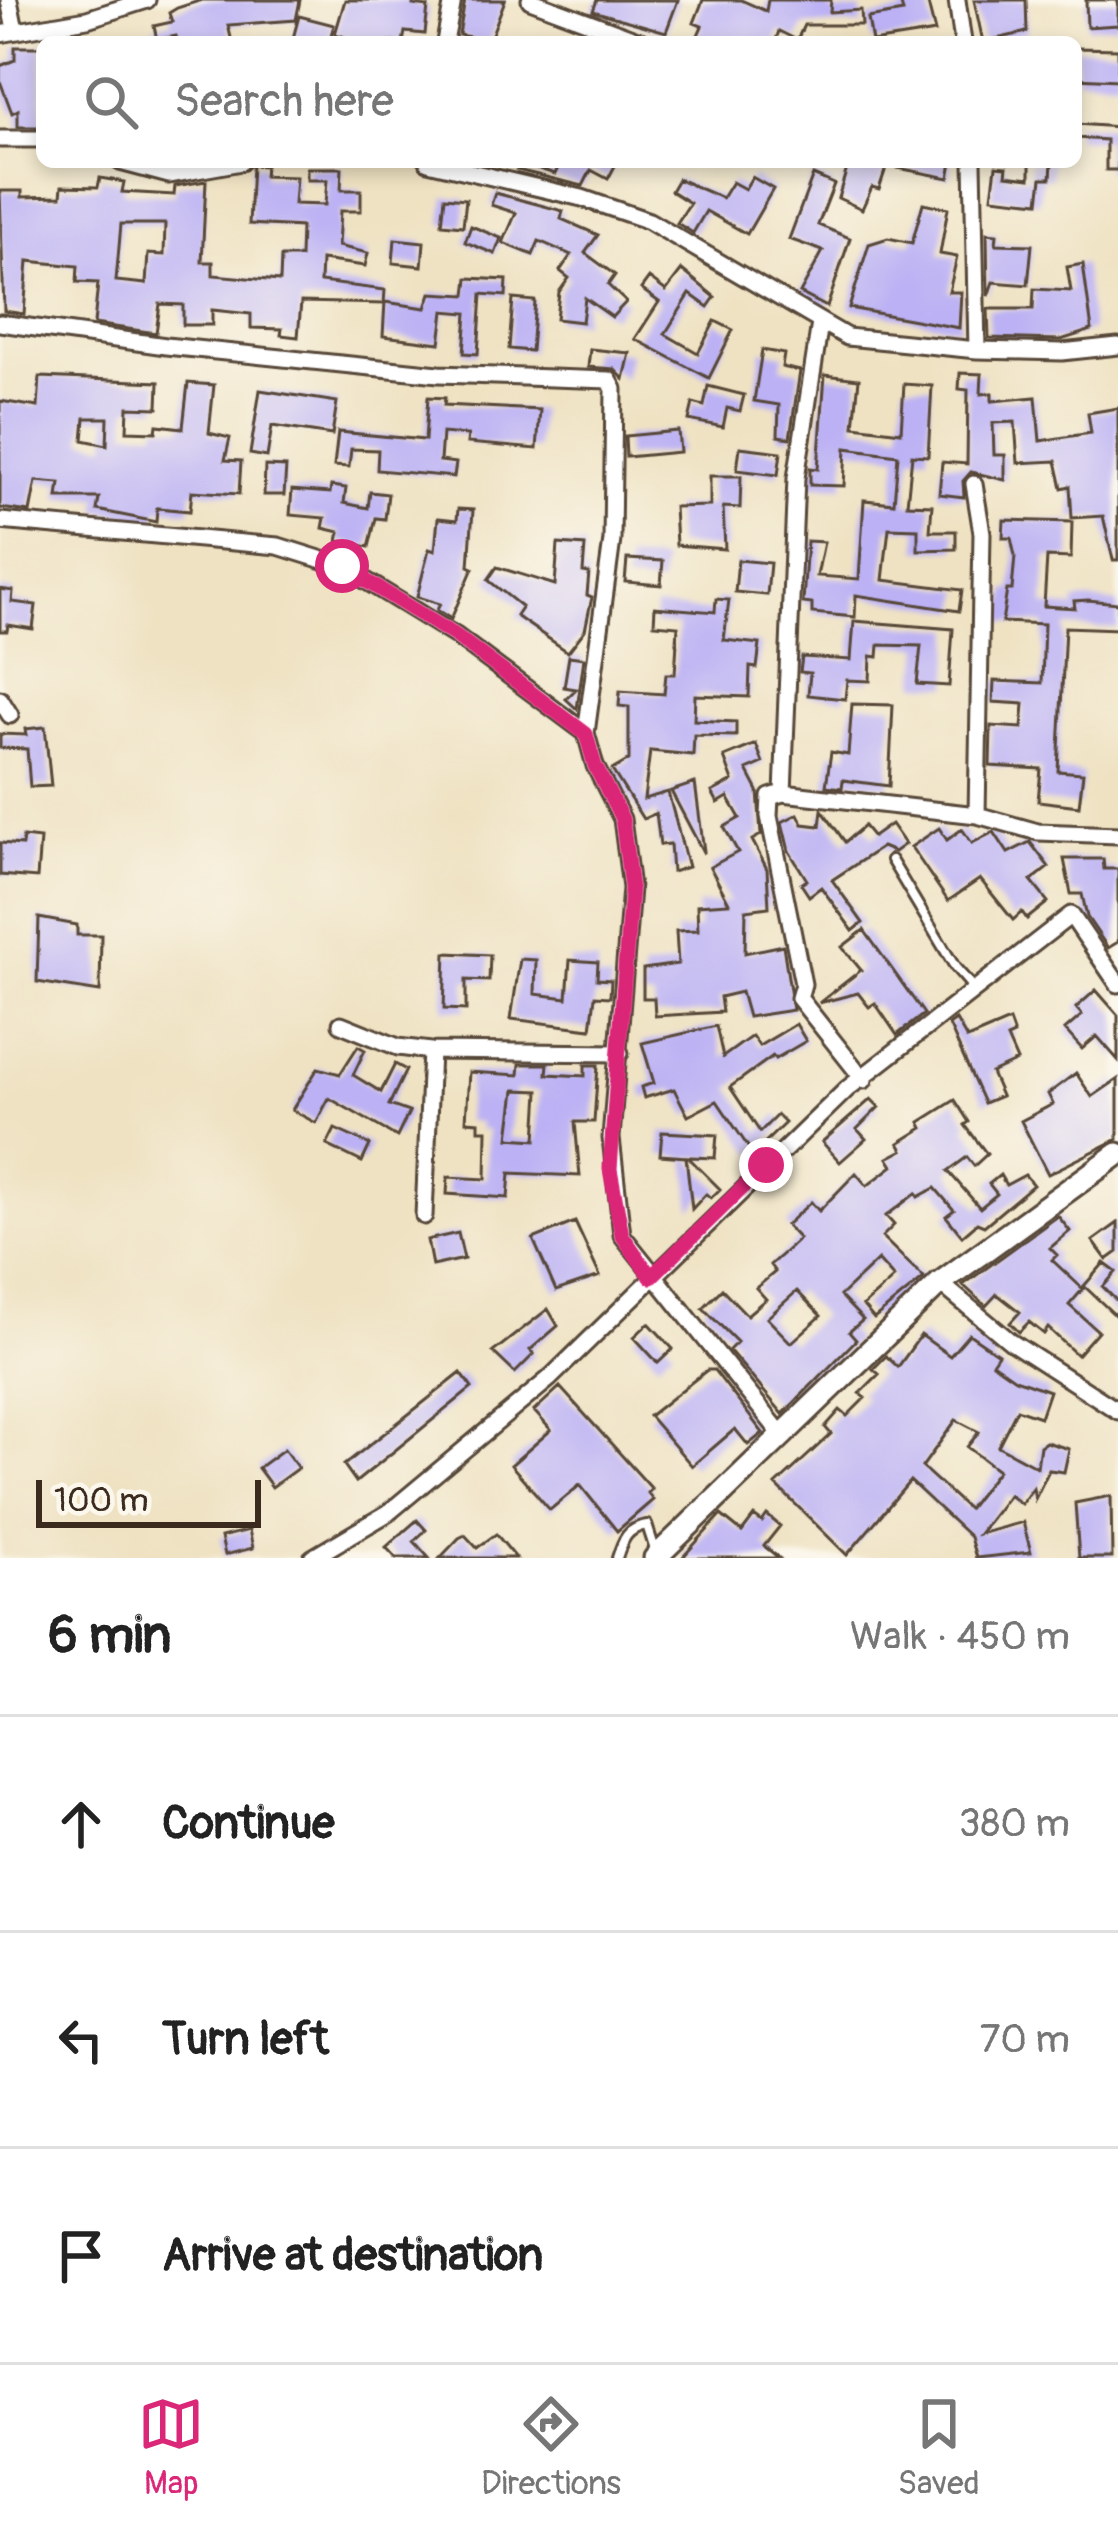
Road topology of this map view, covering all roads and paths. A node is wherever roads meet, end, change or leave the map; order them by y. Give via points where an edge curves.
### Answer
1 (9, 0) edge
2 (147, 0) edge
3 (453, 0) edge
4 (530, 0) edge
5 (957, 0) edge
6 (8, 32) edge
7 (446, 36) edge
8 (627, 36) edge
9 (962, 36) edge
10 (0, 139) edge
11 (36, 139) edge
12 (143, 168) edge
13 (208, 168) edge
14 (454, 168) edge
15 (973, 168) edge
16 (0, 323) edge
17 (820, 323) junction
18 (1118, 346) edge
19 (977, 350) junction
20 (974, 484) dead end
21 (0, 521) edge
22 (0, 699) edge
23 (10, 716) dead end
24 (586, 734) junction
25 (783, 793) junction
26 (977, 815) junction
27 (1118, 836) edge
28 (891, 860) dead end
29 (1118, 985) edge
30 (976, 991) junction
31 (341, 1024) dead end
32 (430, 1051) junction
33 (620, 1052) junction
34 (864, 1080) junction
35 (1118, 1154) edge
36 (424, 1216) dead end
37 (651, 1277) junction
38 (940, 1283) junction
39 (1118, 1411) edge
40 (782, 1435) junction
41 (656, 1557) edge
42 (312, 1558) edge
43 (617, 1558) edge

1 - 6 street
2 - 6 street
3 - 7 street
4 - 8 street
5 - 9 street
10 - 11 street
12 - 13 street via 169,175
14 - 17 street via 649,221
15 - 19 street
16 - 24 street via 440,374 609,380 612,540
17 - 19 street via 847,337
17 - 25 street via 796,478
18 - 19 street
20 - 26 street via 982,532
21 - 24 street via 278,546 342,566 456,636
22 - 23 street
24 - 33 street via 622,819 631,888
25 - 26 street
25 - 34 street via 770,797 769,816 803,984 799,998
26 - 27 street via 1038,832
28 - 30 lane
29 - 30 street via 1071,915
30 - 34 street
31 - 32 street
32 - 33 street
32 - 36 street
33 - 37 street via 610,1138 615,1207 622,1235
34 - 37 street
35 - 38 street
37 - 40 street
37 - 42 street via 549,1379 442,1469
38 - 39 street via 1011,1342
38 - 40 street
40 - 41 street
41 - 43 lane via 647,1525 624,1537

